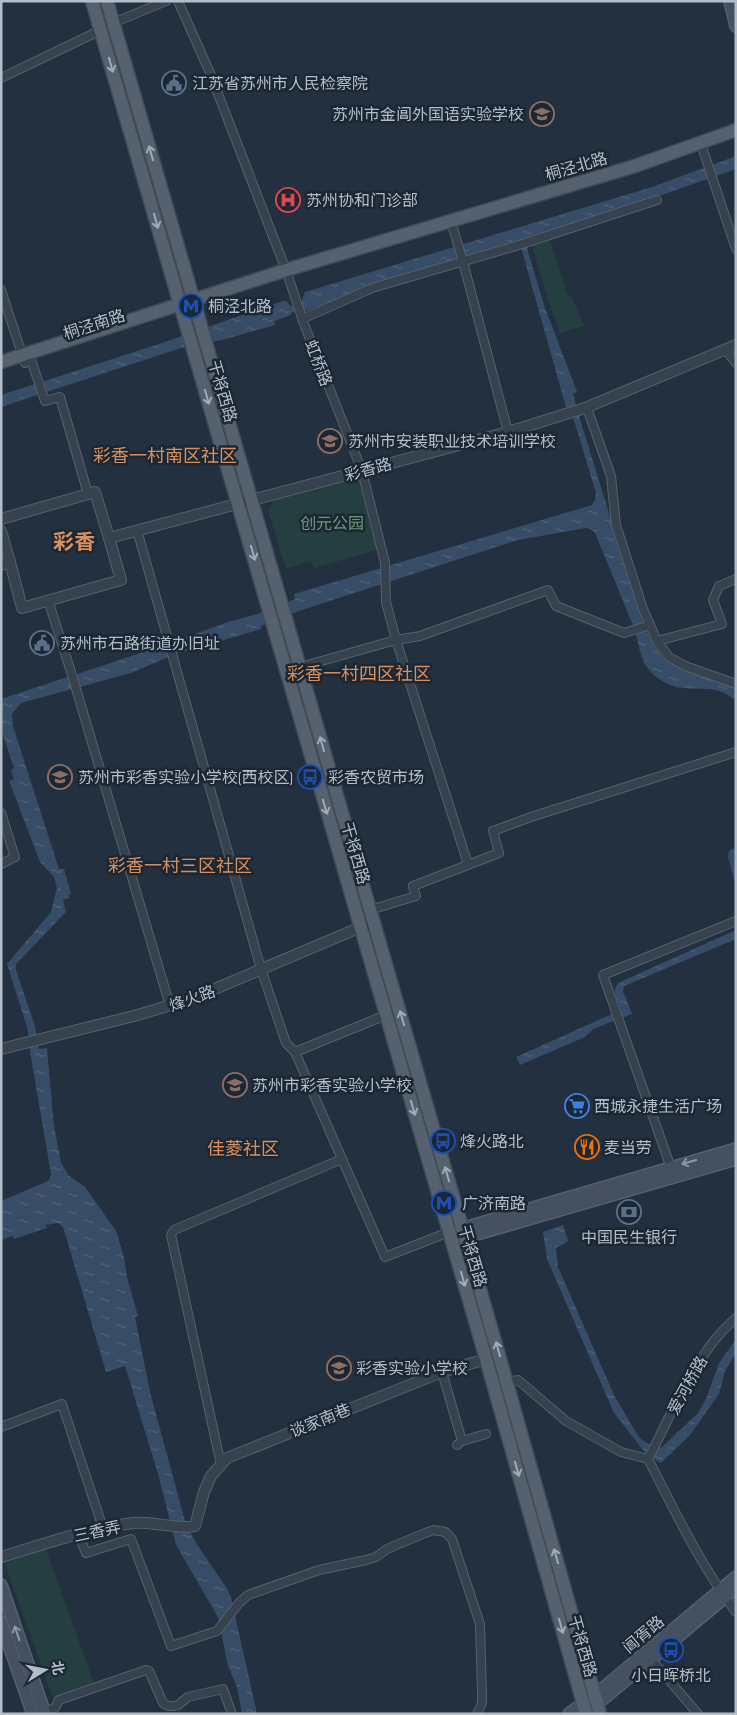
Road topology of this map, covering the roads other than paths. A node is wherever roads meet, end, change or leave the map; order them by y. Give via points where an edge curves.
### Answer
1 (92, 1) edge
2 (106, 1) edge
3 (166, 1) edge
4 (178, 1) edge
5 (730, 1) edge
6 (113, 23) junction
7 (736, 26) edge
8 (101, 30) junction
9 (1, 78) edge
10 (736, 130) edge
11 (736, 138) edge
12 (703, 150) junction
13 (657, 200) dead end
14 (453, 228) junction
15 (736, 249) edge
16 (462, 259) junction
17 (288, 274) junction
18 (1, 290) edge
19 (195, 304) junction
20 (182, 308) junction
21 (300, 311) junction
22 (736, 345) edge
23 (725, 349) junction
24 (27, 358) junction
25 (1, 362) edge
26 (736, 363) edge
27 (1, 371) edge
28 (586, 408) junction
29 (508, 432) junction
30 (362, 471) junction
31 (88, 494) junction
32 (252, 500) junction
33 (239, 504) junction
34 (1, 519) edge
35 (136, 530) junction
36 (1, 532) edge
37 (109, 538) junction
38 (5, 563) edge
39 (736, 579) edge
40 (48, 600) junction
41 (648, 626) junction
42 (396, 640) junction
43 (657, 642) junction
44 (300, 667) junction
45 (736, 684) edge
46 (736, 752) edge
47 (1, 813) edge
48 (1, 864) edge
49 (468, 864) junction
50 (372, 917) junction
51 (736, 920) edge
52 (361, 927) junction
53 (261, 969) junction
54 (170, 1006) junction
55 (386, 1015) junction
56 (1, 1049) edge
57 (295, 1052) junction
58 (736, 1149) edge
59 (342, 1159) junction
60 (736, 1159) edge
61 (672, 1168) junction
62 (464, 1233) junction
63 (451, 1237) junction
64 (736, 1318) edge
65 (486, 1359) junction
66 (442, 1372) junction
67 (507, 1382) junction
68 (1, 1427) edge
69 (521, 1431) junction
70 (486, 1434) dead end
71 (507, 1435) junction
72 (648, 1458) junction
73 (221, 1465) junction
74 (194, 1526) joint
75 (103, 1528) junction
76 (78, 1534) junction
77 (1, 1557) edge
78 (736, 1577) edge
79 (1, 1586) edge
80 (736, 1588) edge
81 (722, 1594) junction
82 (736, 1612) edge
83 (1, 1622) edge
84 (651, 1660) junction
85 (597, 1704) edge
86 (585, 1711) edge
87 (41, 1713) edge
88 (232, 1714) edge
89 (477, 1714) edge
90 (569, 1714) edge
91 (698, 1714) edge

1 - 8 main road, 干将西路
2 - 6 main road, 干将西路
3 - 6 street
4 - 17 street, 虹桥路 via 210,73
5 - 7 main road
19 -> 6 main road, 干将西路
8 - 9 street
8 -> 20 main road, 干将西路
10 - 17 main road, 桐泾北路 via 621,170
11 - 12 main road, 桐泾北路
12 - 14 main road, 桐泾北路 via 616,180
12 - 15 street
13 - 16 street via 529,242
14 - 16 street
14 - 17 main road, 桐泾北路
16 - 21 street
16 - 29 street
17 - 19 main road, 桐泾北路
17 - 21 street, 虹桥路
18 - 24 street
19 - 20 main road, 桐泾南路
19 - 32 main road, 干将西路
20 - 24 main road, 桐泾南路
20 -> 33 main road, 干将西路
21 - 30 street, 虹桥路
22 - 23 street, 彩香路
23 - 26 street
23 - 28 street, 彩香路
24 - 25 main road, 桐泾南路
24 - 27 main road, 桐泾南路
24 - 31 street via 45,401 60,397
28 - 29 street, 彩香路
28 - 41 street via 611,476 616,525
29 - 30 street, 彩香路
30 - 32 street, 彩香路
30 - 42 street, 虹桥路 via 385,563 386,602
31 - 34 street
31 - 37 street via 95,492
32 - 33 street, 彩香路
32 - 44 main road, 干将西路
33 - 35 street, 彩香路
33 -> 52 main road, 干将西路
35 - 37 street, 彩香路
35 - 53 street
36 - 38 street
37 - 40 street via 121,580
38 - 40 street via 22,608
39 - 43 street via 719,586 713,600 722,624
40 - 54 street
41 - 42 street via 624,633 556,606 548,590 420,636
41 - 43 street
42 - 44 street
42 - 49 street, 虹桥路
43 - 45 street via 669,657 685,666
50 -> 44 main road, 干将西路
46 - 49 street via 493,831 499,853
47 - 48 street via 15,857
49 - 50 street via 413,886 416,896
50 - 52 street, 烽火路
62 -> 50 main road, 干将西路
51 - 61 street via 603,975
52 - 53 street, 烽火路
52 - 55 main road, 干将西路
53 - 54 street, 烽火路
53 - 57 street via 286,1042
54 - 56 street, 烽火路
55 - 57 street
55 -> 63 main road, 干将西路
57 - 59 street
58 -> 61 main road
59 - 63 street via 384,1257
59 - 73 street via 174,1230 171,1235
60 - 62 main road
61 - 62 main road
62 - 63 main road
67 -> 62 main road, 干将西路
63 -> 65 main road, 干将西路
64 - 72 street, 爱河桥路 via 708,1347
65 - 66 street, 谈家南巷
65 - 71 main road, 干将西路
66 - 70 street via 460,1443
66 - 73 street, 谈家南巷 via 227,1458
67 - 69 main road, 干将西路
67 - 72 street via 518,1380 566,1421 621,1452
68 - 75 street via 62,1404
69 - 71 main road
85 -> 69 main road, 干将西路
71 -> 86 main road, 干将西路
72 - 81 street
73 - 74 street, 谈家南巷 via 211,1476
74 - 75 street, 三香弄 via 140,1523
75 - 76 street, 三香弄
76 - 77 street, 三香弄
76 - 89 street via 86,1554 131,1539 171,1646 217,1631 248,1595 310,1573 376,1557 425,1533 446,1532 452,1539 480,1624 482,1703
78 - 81 main road, 阊胥路
87 -> 79 main road
80 - 81 main road, 阊胥路
81 - 82 street
81 - 84 main road, 阊胥路
81 - 85 main road, 阊胥路
83 - 87 main road
84 - 85 main road, 阊胥路
84 - 91 street
85 - 86 main road, 阊胥路
86 - 90 main road, 阊胥路
87 - 88 street via 55,1708 59,1700 146,1670 150,1671 162,1703 174,1706 188,1697 223,1689

